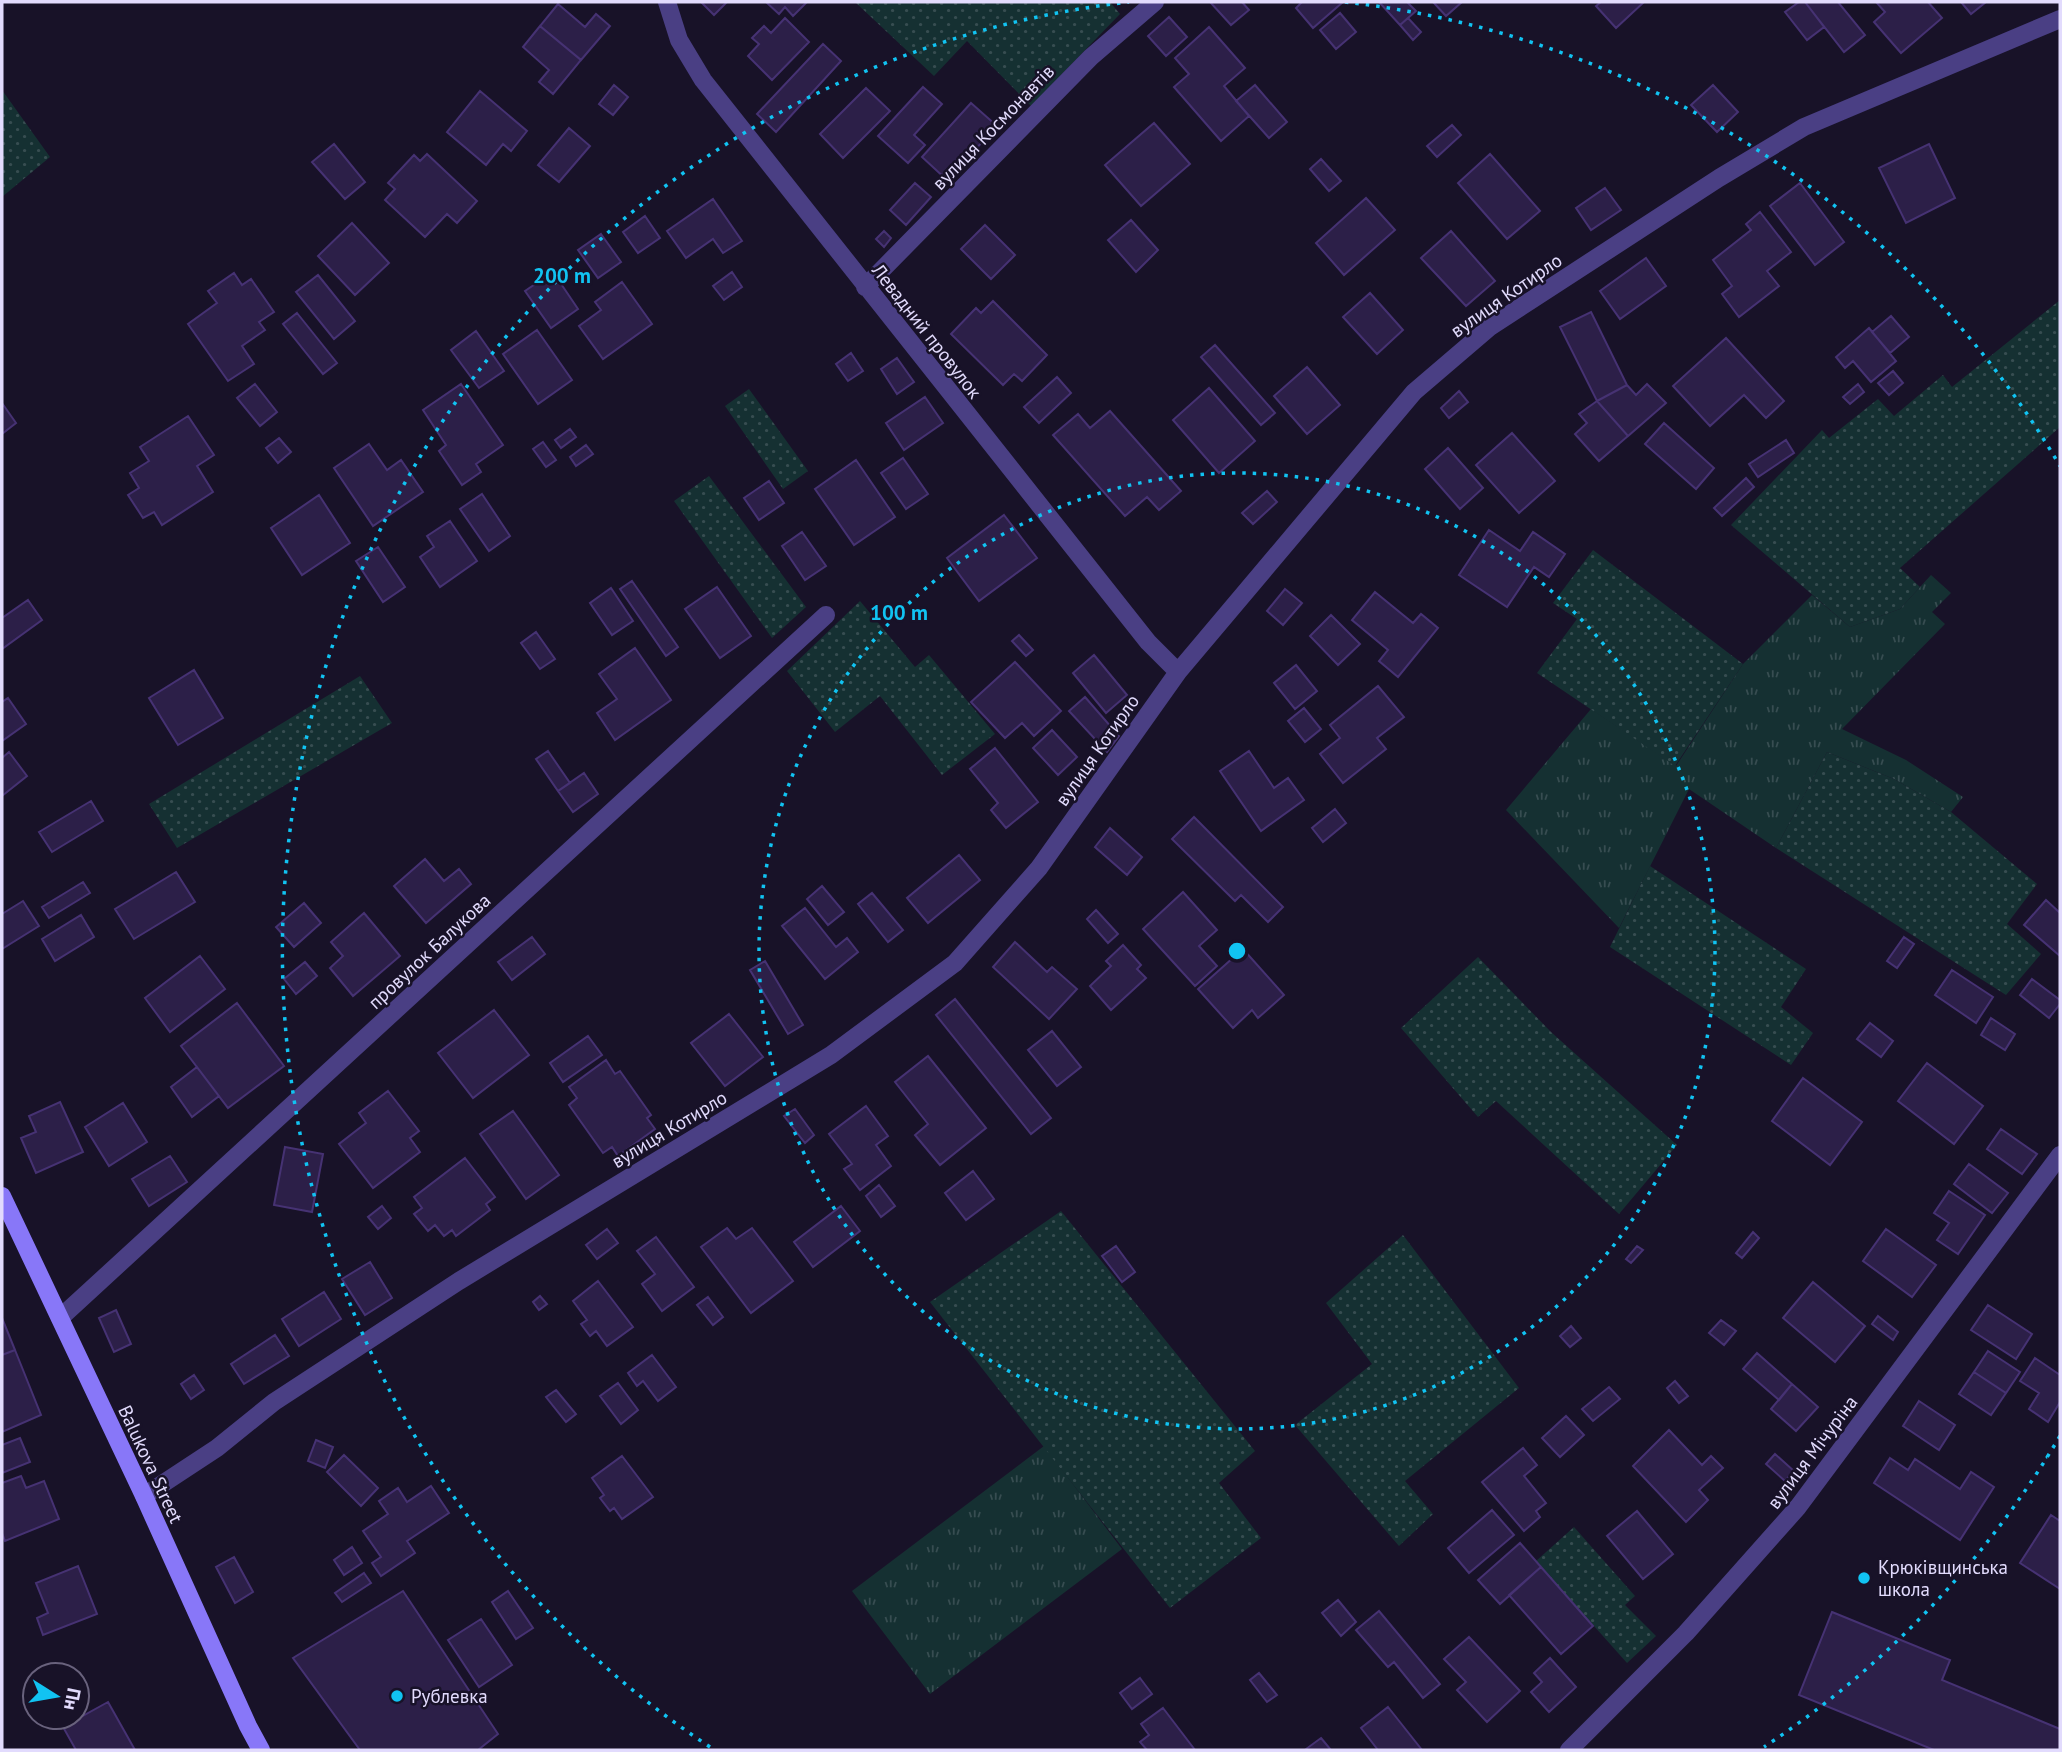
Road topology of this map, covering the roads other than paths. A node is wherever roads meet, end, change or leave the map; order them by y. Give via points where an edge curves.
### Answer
1 (667, 2) edge
2 (1155, 2) edge
3 (2060, 19) edge
4 (865, 287) junction
5 (826, 615) dead end
6 (1178, 672) junction
7 (2060, 1155) edge
8 (2, 1196) edge
9 (60, 1318) junction
10 (144, 1496) junction
11 (261, 1750) edge
12 (1569, 1750) edge

1 - 4 street, Левадний провулок via 679,40 704,80
2 - 4 street, вулиця Космонавтів via 1091,57
3 - 6 street, вулиця Котирло via 1804,127 1490,327 1414,392
4 - 6 street, Левадний провулок via 1149,642
5 - 9 street, провулок Балукова
6 - 10 street, вулиця Котирло via 1039,868 955,963 831,1055 459,1281 274,1402 217,1448
7 - 12 street, вулиця Мічуріна via 1798,1507 1686,1633
8 - 9 main road, Balukova Street
9 - 10 main road, Balukova Street
10 - 11 main road, Balukova Street

